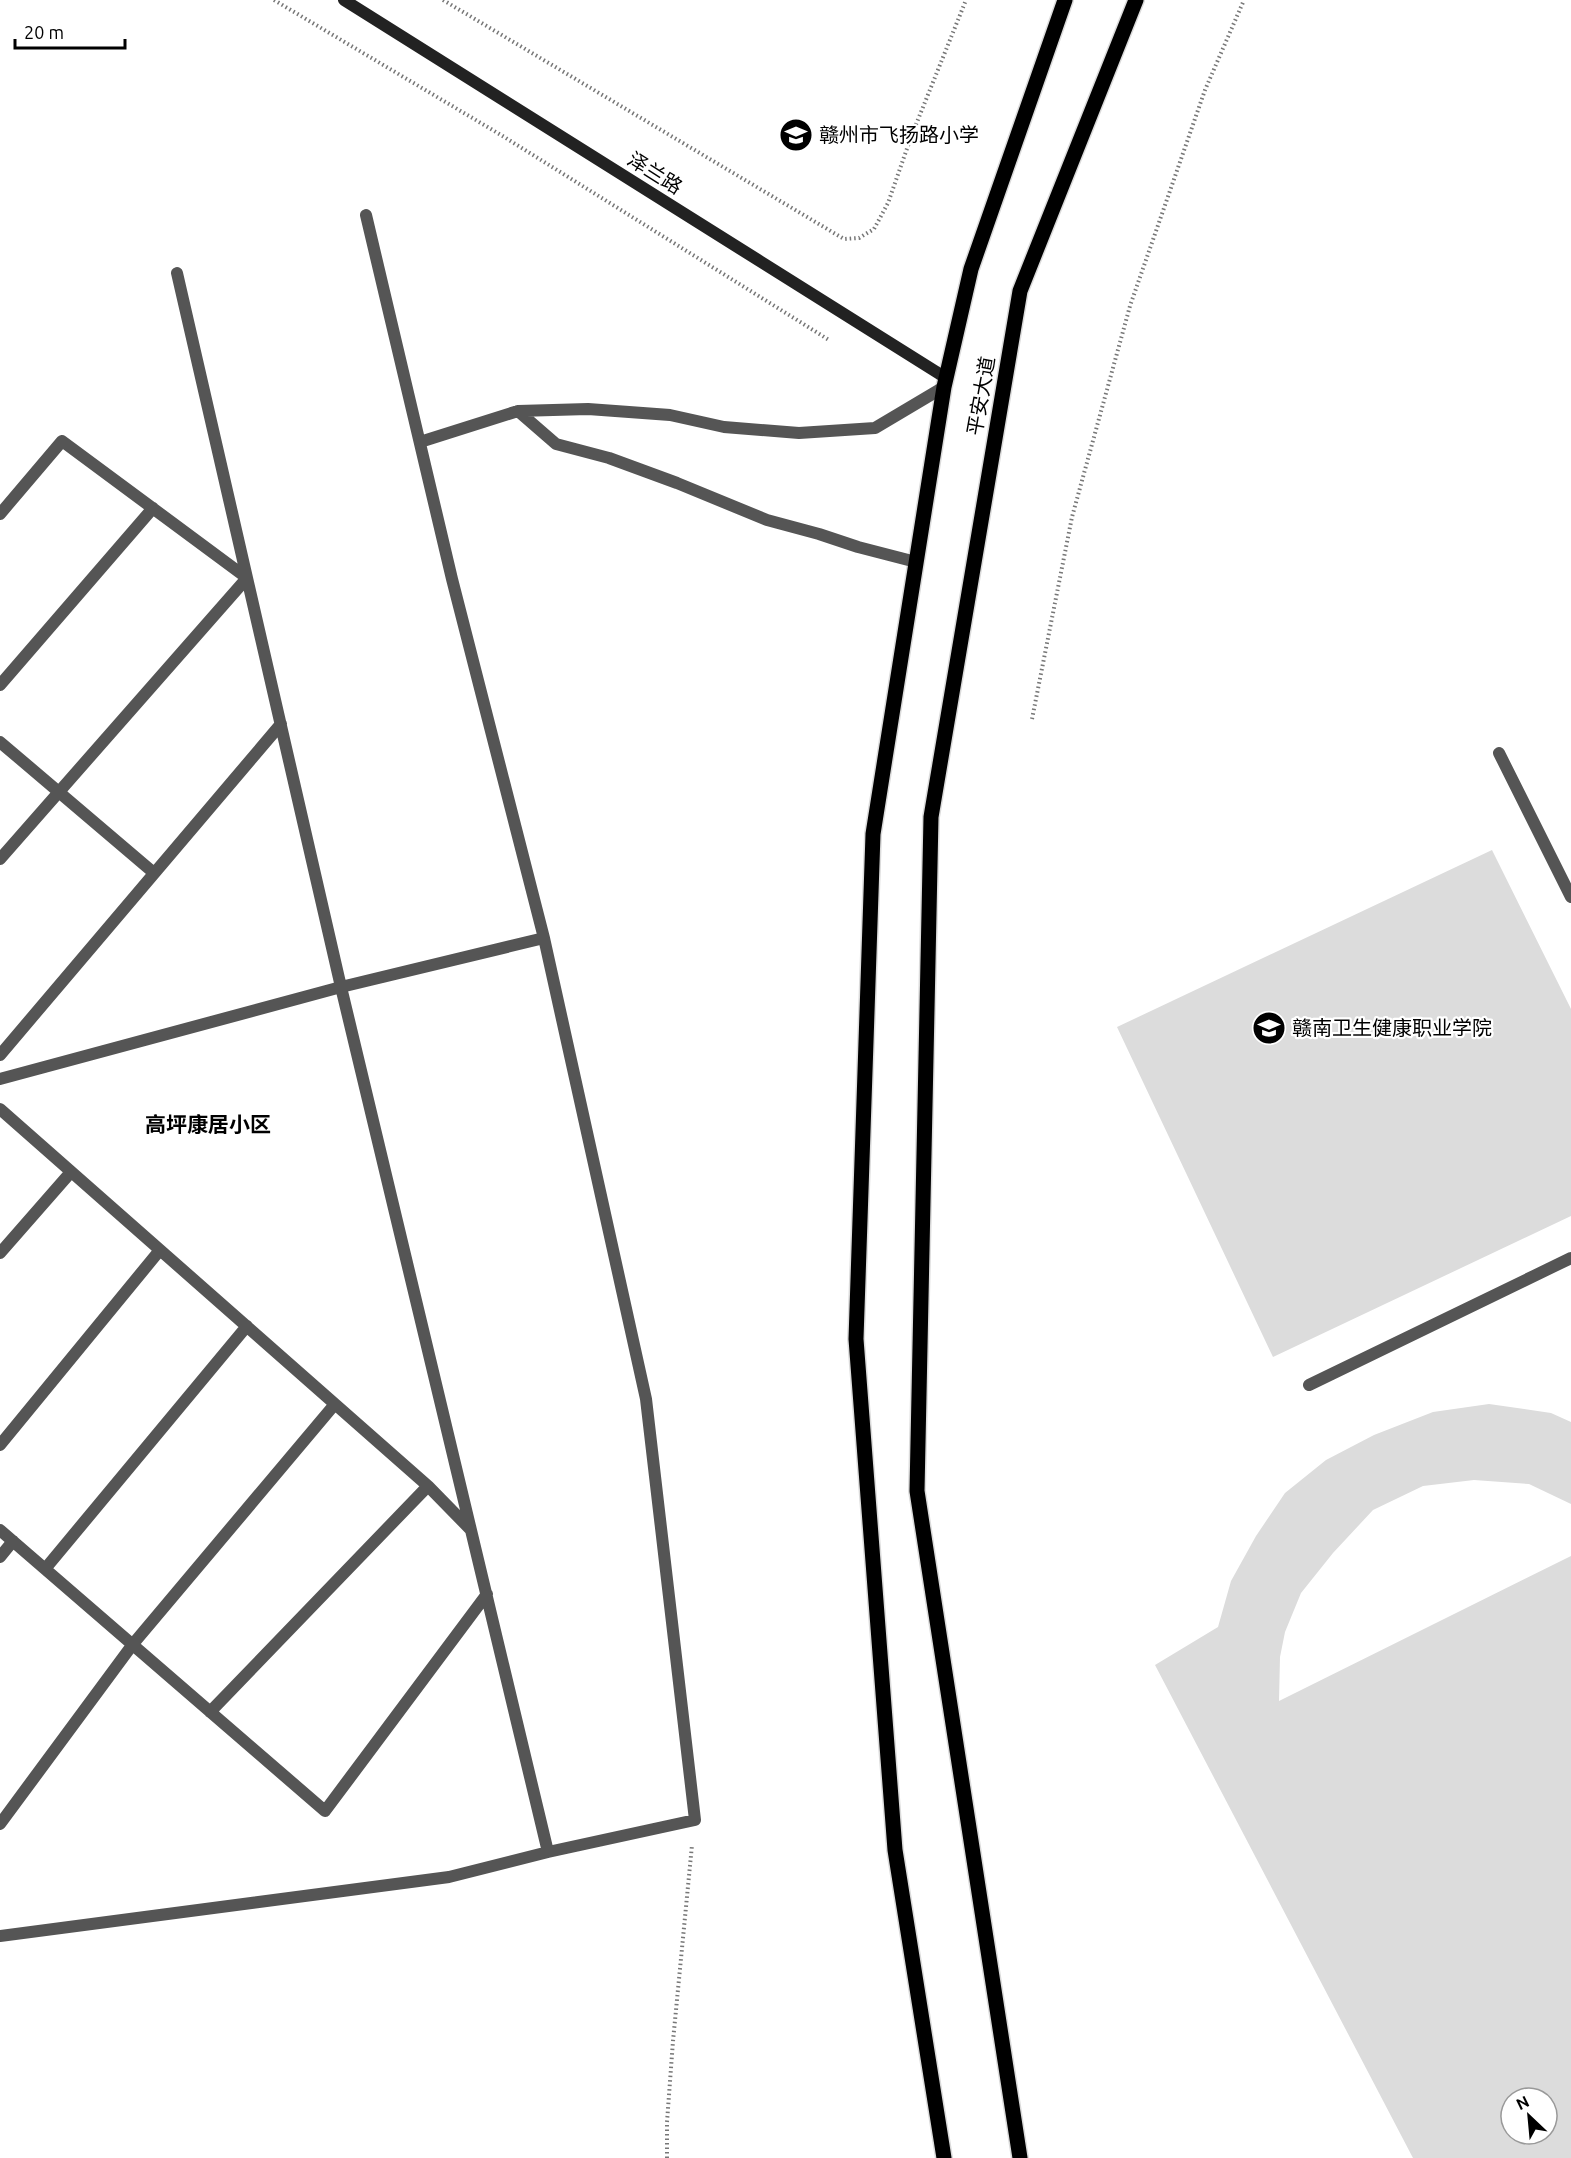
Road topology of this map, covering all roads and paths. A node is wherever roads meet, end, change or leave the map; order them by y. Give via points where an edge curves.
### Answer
1 (274, 0) edge
2 (345, 0) edge
3 (443, 0) edge
4 (966, 0) edge
5 (1065, 0) edge
6 (1136, 0) edge
7 (1244, 0) edge
8 (366, 215) dead end
9 (177, 273) dead end
10 (828, 340) dead end
11 (945, 383) junction
12 (518, 411) junction
13 (420, 442) junction
14 (153, 508) junction
15 (0, 514) edge
16 (916, 561) junction
17 (247, 578) junction
18 (0, 685) edge
19 (1032, 719) dead end
20 (280, 724) junction
21 (0, 742) edge
22 (1499, 753) dead end
23 (59, 792) junction
24 (0, 859) edge
25 (154, 873) junction
26 (1571, 897) edge
27 (544, 938) junction
28 (341, 987) junction
29 (0, 1055) edge
30 (0, 1079) edge
31 (0, 1109) edge
32 (71, 1172) junction
33 (160, 1250) junction
34 (0, 1253) edge
35 (1571, 1258) edge
36 (247, 1326) junction
37 (1309, 1385) dead end
38 (335, 1404) junction
39 (0, 1445) edge
40 (428, 1486) junction
41 (0, 1530) edge
42 (472, 1531) junction
43 (13, 1541) junction
44 (0, 1557) edge
45 (45, 1569) junction
46 (487, 1594) junction
47 (133, 1644) junction
48 (210, 1712) junction
49 (695, 1820) junction
50 (0, 1824) edge
51 (548, 1851) junction
52 (0, 1936) edge
53 (667, 2158) edge
54 (944, 2158) edge
55 (1020, 2158) edge

1 - 10 path via 501,135
2 - 11 street, 泽兰路
3 - 4 path via 844,239 860,238 874,229 888,203
5 - 11 main road via 971,269
6 - 55 main road, 平安大道 via 1020,291 931,818 917,1491
7 - 19 path via 1205,90 1130,306 1072,517
8 - 13 street
9 - 17 street
11 - 12 street via 875,428 810,432 724,427 670,415 588,409
11 - 16 main road
12 - 13 street
12 - 16 street via 556,444 609,458 767,520
13 - 27 street
14 - 15 street via 62,441
14 - 17 street
14 - 18 street
16 - 54 main road via 873,834 856,1340 895,1850
17 - 20 street
17 - 23 street
20 - 25 street
20 - 28 street
21 - 23 street
22 - 26 street
23 - 24 street
23 - 25 street
25 - 29 street
27 - 28 street
27 - 49 street via 646,1400
28 - 30 street
28 - 42 street
31 - 32 street
32 - 33 street
32 - 34 street
33 - 36 street
33 - 39 street
35 - 37 street
36 - 38 street
36 - 45 street
38 - 40 street
38 - 47 street
40 - 42 street
40 - 48 street
41 - 43 street
42 - 46 street
43 - 44 street
43 - 45 street
45 - 47 street
46 - 48 street via 325,1811
46 - 51 street
47 - 48 street
47 - 50 street
49 - 51 street
49 - 53 path via 673,2041
51 - 52 street via 449,1877

